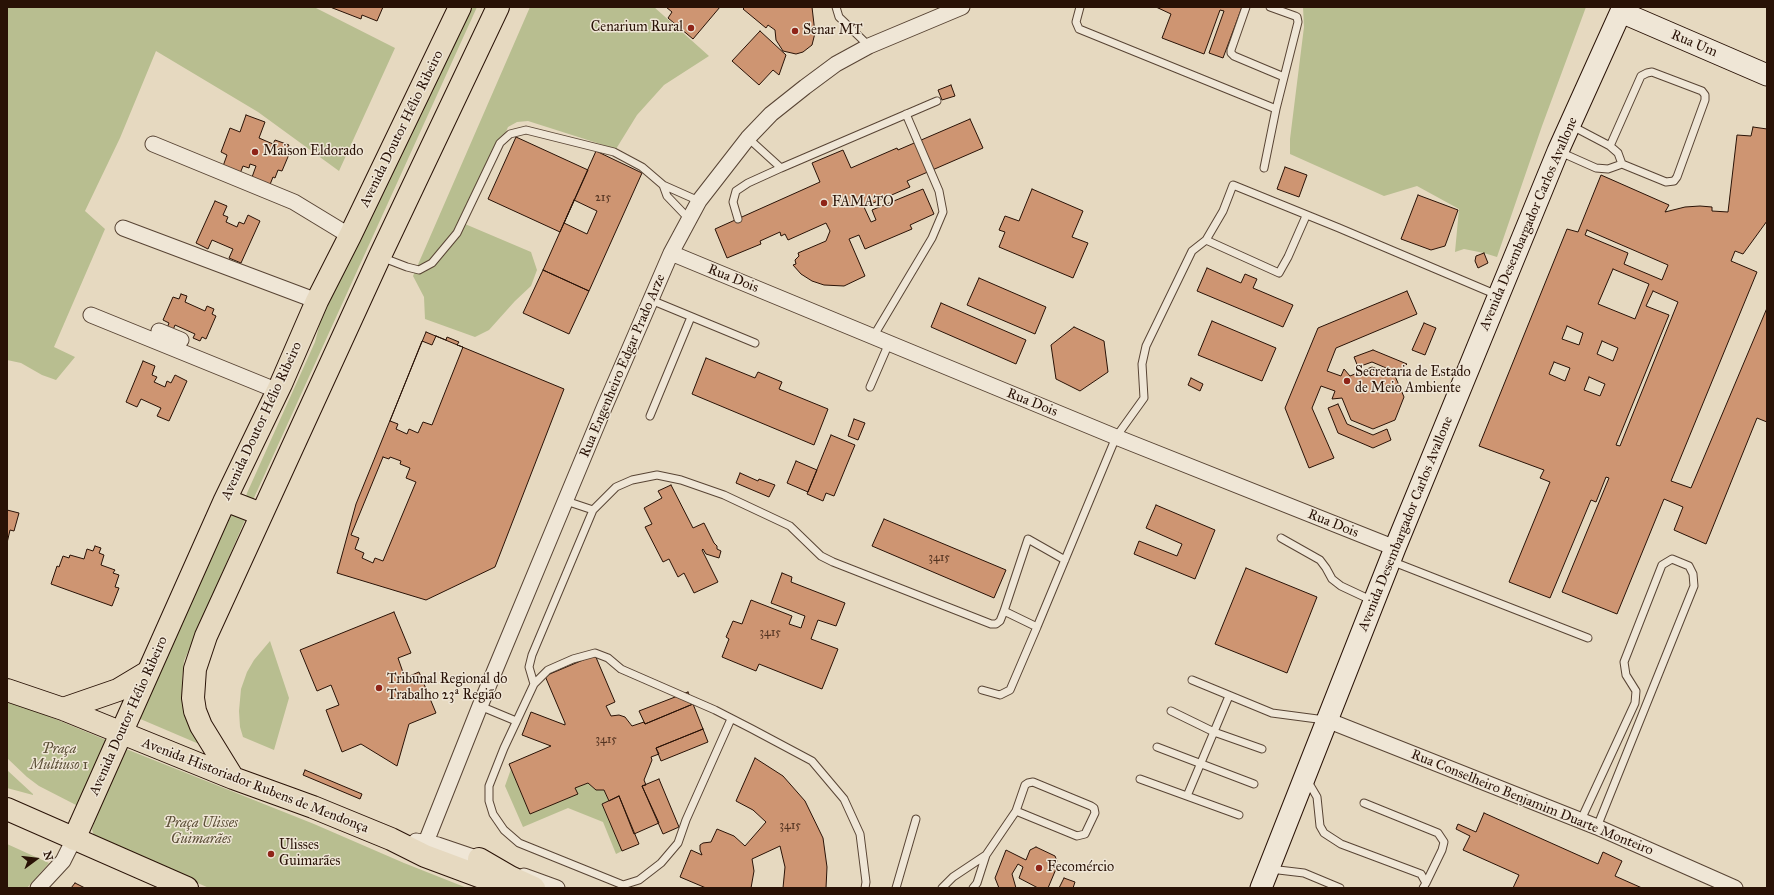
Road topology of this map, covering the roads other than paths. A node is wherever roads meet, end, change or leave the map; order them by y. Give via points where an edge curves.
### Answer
1 (460, 7) edge
2 (498, 7) edge
3 (836, 7) edge
4 (962, 7) edge
5 (1080, 7) edge
6 (1246, 7) edge
7 (1270, 7) edge
8 (1622, 10) edge
9 (869, 46) junction
10 (1767, 75) edge
11 (1284, 77) junction
12 (937, 101) dead end
13 (1276, 109) junction
14 (906, 114) junction
15 (1570, 125) junction
16 (748, 138) junction
17 (154, 144) dead end
18 (1610, 146) junction
19 (1558, 151) junction
20 (1622, 164) junction
21 (781, 168) junction
22 (1264, 168) dead end
23 (663, 185) junction
24 (699, 201) junction
25 (1306, 216) junction
26 (689, 219) junction
27 (738, 220) dead end
28 (123, 228) dead end
29 (350, 236) junction
30 (1206, 240) junction
31 (671, 253) junction
32 (380, 256) junction
33 (1499, 296) junction
34 (651, 300) junction
35 (317, 301) junction
36 (92, 315) dead end
37 (691, 316) junction
38 (159, 331) dead end
39 (873, 336) junction
40 (755, 343) dead end
41 (889, 343) junction
42 (279, 387) junction
43 (870, 387) dead end
44 (650, 416) dead end
45 (1116, 437) junction
46 (225, 500) junction
47 (566, 501) junction
48 (593, 510) junction
49 (261, 514) junction
50 (1281, 538) dead end
51 (1393, 555) junction
52 (1065, 560) junction
53 (1375, 601) junction
54 (1004, 611) junction
55 (1037, 627) junction
56 (1588, 638) dead end
57 (148, 672) junction
58 (1192, 680) dead end
59 (534, 684) junction
60 (7, 690) edge
61 (982, 690) dead end
62 (1229, 696) junction
63 (480, 706) junction
64 (62, 709) junction
65 (1171, 711) dead end
66 (731, 719) junction
67 (1327, 720) junction
68 (516, 721) junction
69 (1214, 732) junction
70 (121, 733) junction
71 (1157, 747) dead end
72 (1262, 749) dead end
73 (1200, 764) junction
74 (1305, 776) junction
75 (233, 778) junction
76 (1140, 779) dead end
77 (1254, 784) dead end
78 (1187, 796) junction
79 (1364, 803) dead end
80 (7, 809) edge
81 (1016, 811) junction
82 (1239, 815) dead end
83 (916, 820) dead end
84 (1580, 822) junction
85 (1597, 827) junction
86 (74, 839) junction
87 (425, 849) junction
88 (986, 855) junction
89 (479, 859) junction
90 (1268, 869) junction
91 (1424, 886) edge
92 (38, 888) edge
93 (187, 888) edge
94 (487, 888) edge
95 (511, 888) edge
96 (534, 888) edge
97 (557, 888) edge
98 (865, 888) edge
99 (896, 888) edge
100 (942, 888) edge
101 (973, 888) edge
102 (1261, 888) edge
103 (1340, 888) edge
104 (1735, 888) edge

1 - 29 main road, Avenida Doutor Hélio Ribeiro
2 - 32 main road
3 - 9 lane via 840,17
4 - 9 street, Rua Engenheiro Edgar Prado Arze
5 - 13 lane via 1076,22 1079,29
6 - 11 lane via 1231,53
7 - 11 lane via 1297,18
8 - 10 street, Rua Um
8 - 15 street, Avenida Desembargador Carlos Avallone
9 - 16 street, Rua Engenheiro Edgar Prado Arze via 836,64 805,87 771,114
11 - 13 lane
12 - 14 lane
13 - 22 lane
14 - 21 lane
14 - 39 lane via 939,191 943,212 932,238
15 - 18 lane
15 - 19 street, Avenida Desembargador Carlos Avallone
16 - 21 lane
16 - 24 street, Rua Engenheiro Edgar Prado Arze
17 - 29 street via 294,202
18 - 20 lane via 1618,153
18 - 20 lane via 1641,76 1652,72 1702,91 1705,95 1674,181 1666,182
19 - 20 lane via 1596,168 1608,169
19 - 33 street, Avenida Desembargador Carlos Avallone
21 - 27 lane via 736,191 733,202
23 - 24 lane
23 - 26 lane via 667,196
23 - 32 lane via 642,167 614,152 526,130 510,134 500,142 457,233 432,263 419,270
24 - 26 street, Rua Engenheiro Edgar Prado Arze
25 - 30 lane via 1233,185 1223,211
25 - 30 lane via 1279,273
25 - 33 lane
26 - 31 street, Rua Engenheiro Edgar Prado Arze
28 - 35 street
29 - 35 main road, Avenida Doutor Hélio Ribeiro
30 - 45 lane via 1192,251 1146,346 1142,364 1144,398
31 - 34 street, Rua Engenheiro Edgar Prado Arze
31 - 39 street, Rua Dois
32 - 49 main road
33 - 51 street, Avenida Desembargador Carlos Avallone
34 - 37 lane
34 - 47 street, Rua Engenheiro Edgar Prado Arze
35 - 42 main road, Avenida Doutor Hélio Ribeiro
36 - 42 street
37 - 40 lane
37 - 44 lane
38 - 42 street
39 - 41 street, Rua Dois
41 - 43 lane
41 - 45 street, Rua Dois
42 - 46 main road, Avenida Doutor Hélio Ribeiro
45 - 51 street, Rua Dois
45 - 52 lane
46 - 49 main road
46 - 57 main road, Avenida Doutor Hélio Ribeiro
47 - 48 lane
47 - 63 street, Rua Engenheiro Edgar Prado Arze
48 - 54 lane via 616,487 632,480 657,475 681,480 724,495 790,526 822,556 833,562 992,624 1000,621
48 - 59 lane via 532,655 529,667
49 - 75 main road via 206,636 195,669 193,698 197,716
50 - 53 lane via 1320,560 1332,579 1341,586
51 - 53 street, Avenida Desembargador Carlos Avallone
51 - 56 lane
52 - 54 lane via 1028,539
52 - 55 lane
53 - 67 street, Avenida Desembargador Carlos Avallone
54 - 55 lane
55 - 61 lane via 1010,690 1000,695
57 - 64 main road via 118,690
57 - 70 main road, Avenida Doutor Hélio Ribeiro
58 - 62 lane
59 - 66 lane via 548,670 578,657 595,653 608,658 621,669
59 - 68 lane
60 - 64 main road, Avenida Historiador Rubens de Mendonça
62 - 67 lane via 1272,714
62 - 69 lane
63 - 68 lane
63 - 87 street, Rua Engenheiro Edgar Prado Arze
64 - 70 main road, Avenida Historiador Rubens de Mendonça
65 - 69 lane
66 - 68 lane via 678,843 661,862 639,880 623,885 519,843 504,830 493,814 489,801 489,786
66 - 98 lane via 812,761 844,799 860,834
67 - 74 street, Avenida Desembargador Carlos Avallone
67 - 84 street, Rua Conselheiro Benjamim Duarte Monteiro
69 - 72 lane
69 - 73 lane
70 - 75 main road, Avenida Historiador Rubens de Mendonça
70 - 86 main road, Avenida Doutor Hélio Ribeiro
71 - 73 lane
73 - 77 lane
73 - 78 lane
74 - 90 street, Avenida Desembargador Carlos Avallone
74 - 91 lane via 1317,797 1320,826 1324,833 1341,844 1421,874
75 - 87 main road, Avenida Historiador Rubens de Mendonça via 391,839
76 - 78 lane
78 - 82 lane
79 - 91 lane via 1438,833 1444,842 1442,850
80 - 86 main road
81 - 81 lane via 1076,836 1085,834 1095,813 1091,806 1033,782 1025,785
81 - 88 lane
83 - 99 lane
84 - 85 street, Rua Conselheiro Benjamim Duarte Monteiro
84 - 85 lane via 1635,703 1636,691 1626,675 1624,662 1662,565 1672,559 1689,566 1694,586
85 - 104 street, Rua Conselheiro Benjamim Duarte Monteiro
86 - 92 street via 62,861
86 - 93 main road
87 - 89 street, Avenida Historiador Rubens de Mendonça via 438,845
87 - 94 street, Avenida Historiador Rubens de Mendonça
87 - 95 main road
88 - 100 lane via 953,877
88 - 101 lane
89 - 96 main road
89 - 97 street, Avenida Historiador Rubens de Mendonça
90 - 102 street, Avenida Desembargador Carlos Avallone
90 - 103 lane via 1304,872

